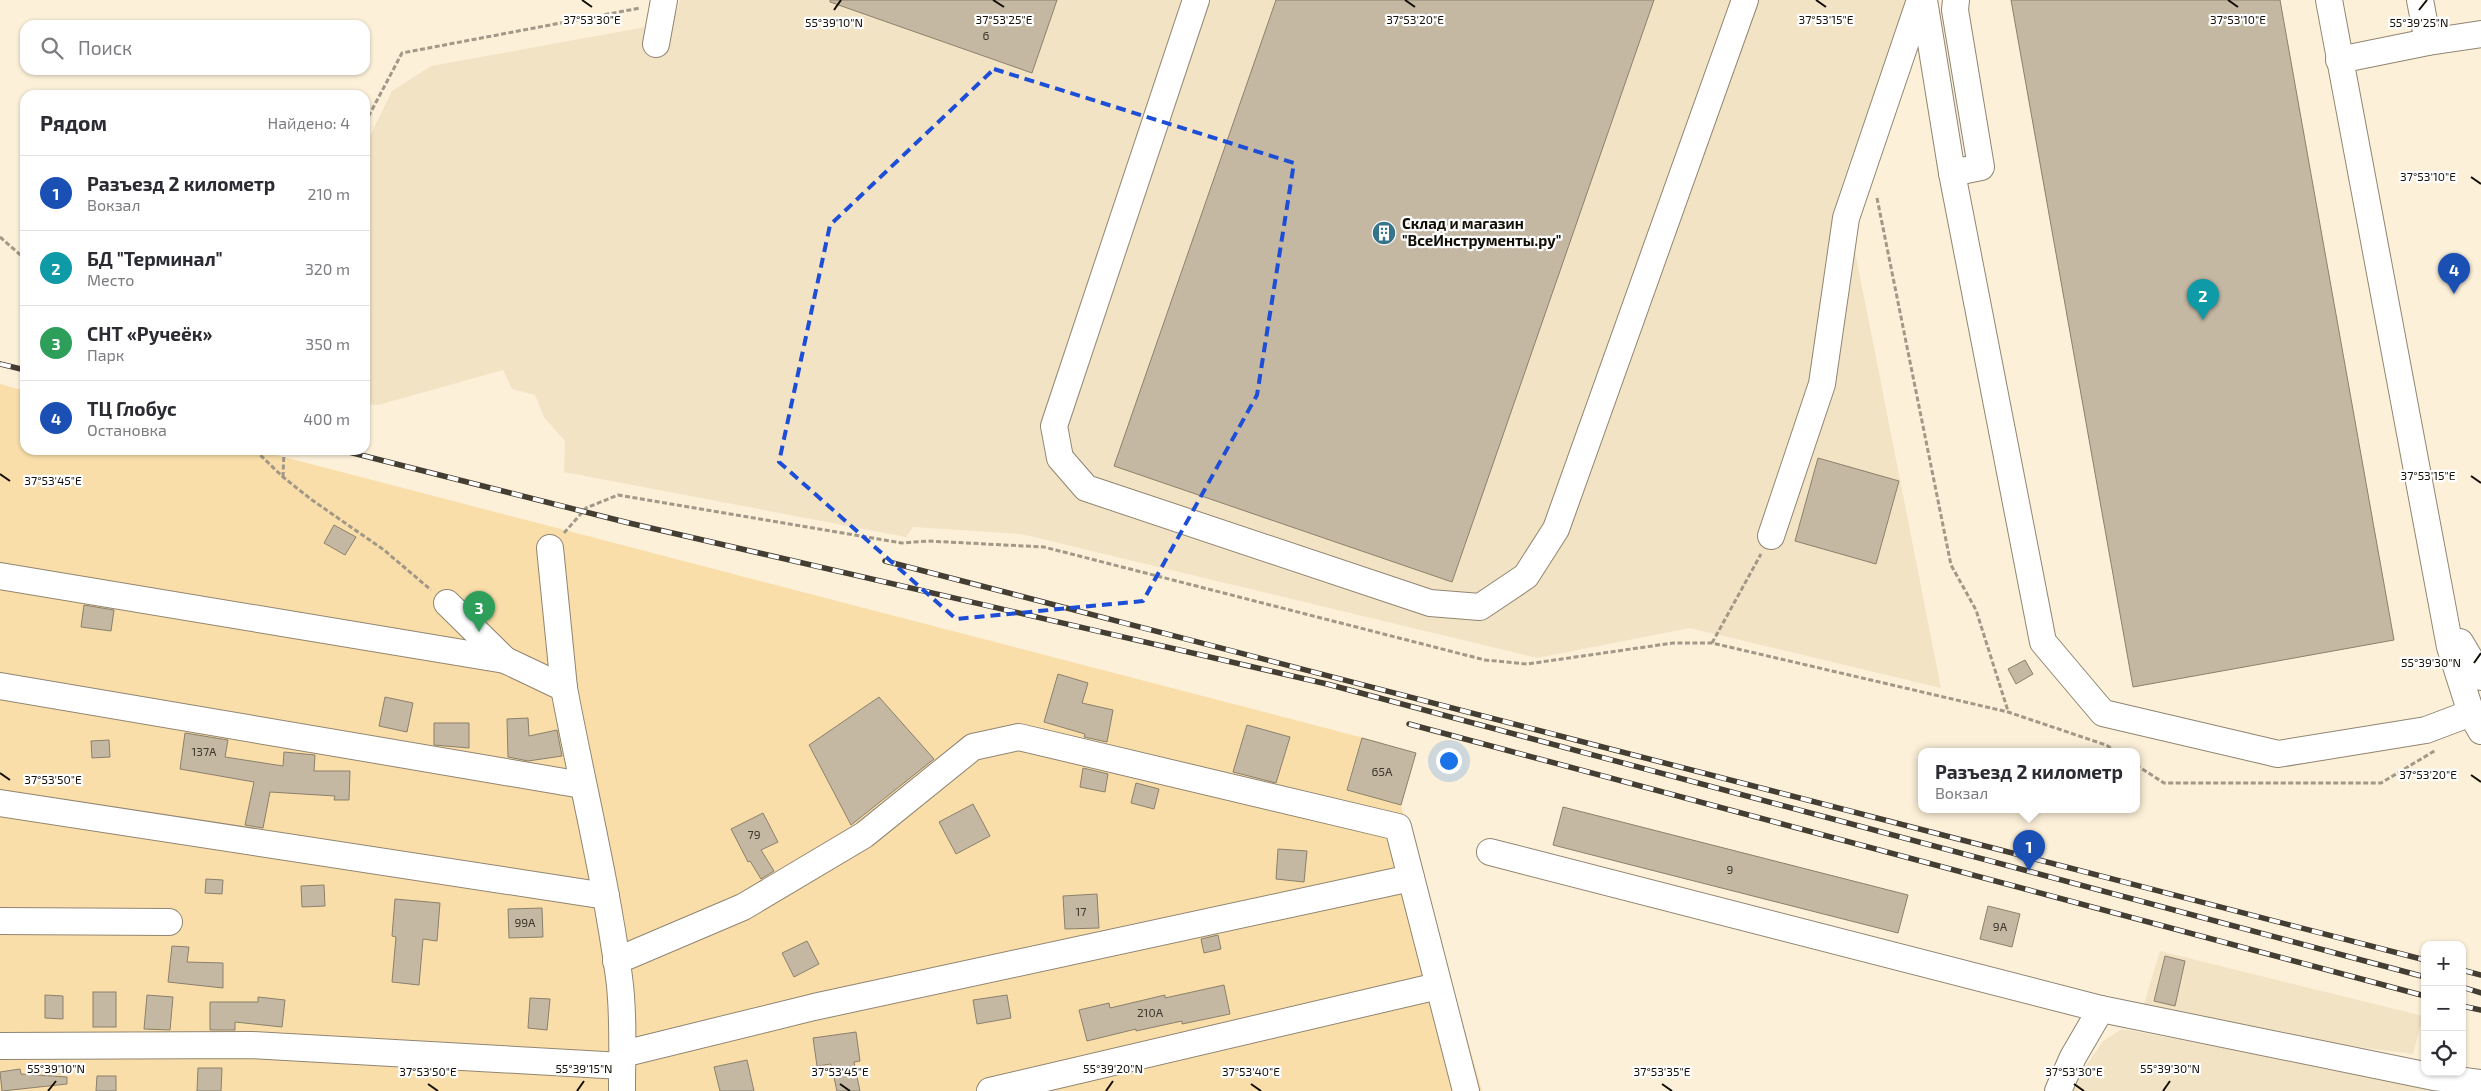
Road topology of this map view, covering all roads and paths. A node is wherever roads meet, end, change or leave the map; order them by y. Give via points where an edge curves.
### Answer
1 (1196, 0) edge
2 (1745, 0) edge
3 (1922, 0) edge
4 (1956, 0) edge
5 (2329, 0) edge
6 (2420, 0) edge
7 (663, 2) edge
8 (2481, 34) edge
9 (2428, 42) junction
10 (656, 44) dead end
11 (2338, 60) junction
12 (370, 114) edge
13 (1952, 173) junction
14 (1876, 193) dead end
15 (0, 237) edge
16 (20, 255) edge
17 (260, 455) edge
18 (284, 455) edge
19 (283, 477) junction
20 (1771, 536) joint
21 (550, 548) joint
22 (0, 576) edge
23 (2440, 589) junction
24 (447, 603) joint
25 (1712, 643) junction
26 (506, 660) junction
27 (2481, 678) edge
28 (0, 686) edge
29 (564, 688) junction
30 (2008, 712) junction
31 (2476, 722) edge
32 (2111, 748) edge
33 (582, 785) junction
34 (0, 803) edge
35 (1490, 852) dead end
36 (1411, 878) junction
37 (606, 896) junction
38 (0, 921) edge
39 (169, 922) dead end
40 (616, 961) junction
41 (1438, 986) junction
42 (2101, 1009) junction
43 (0, 1046) edge
44 (622, 1071) edge
45 (2481, 1083) edge
46 (990, 1091) edge
47 (1466, 1091) edge
48 (2058, 1091) edge

1 - 2 street via 1054,426 1060,458 1086,488 1430,603 1480,607 1526,576 1556,529
3 - 13 street
3 - 20 street via 1846,218 1822,384
4 - 13 street via 1981,167
5 - 11 street
6 - 9 street
7 - 10 street
7 - 12 path via 402,53
8 - 9 street
9 - 11 street
11 - 23 street
13 - 31 street via 2043,642 2103,713 2278,754
14 - 30 path via 1951,565 1976,610
15 - 16 path
17 - 19 path
18 - 19 path
19 - 24 path via 384,550
20 - 25 path
21 - 25 path via 586,508 618,495 902,542 1044,547 1485,660 1527,664 1673,644
21 - 29 street
22 - 26 street
23 - 27 street via 2462,648
23 - 31 street via 2450,647
24 - 26 street
25 - 30 path
26 - 29 street
28 - 33 street
29 - 33 street
30 - 32 path
33 - 37 street
34 - 37 street
35 - 42 street
36 - 40 street via 1398,827 1019,737 973,748 864,835 743,907
36 - 41 street
36 - 44 street via 814,1007
37 - 40 street
38 - 39 street
40 - 44 street
41 - 46 street
41 - 47 street
42 - 45 street via 2434,1077
42 - 48 street via 2073,1057
43 - 44 street via 252,1045

